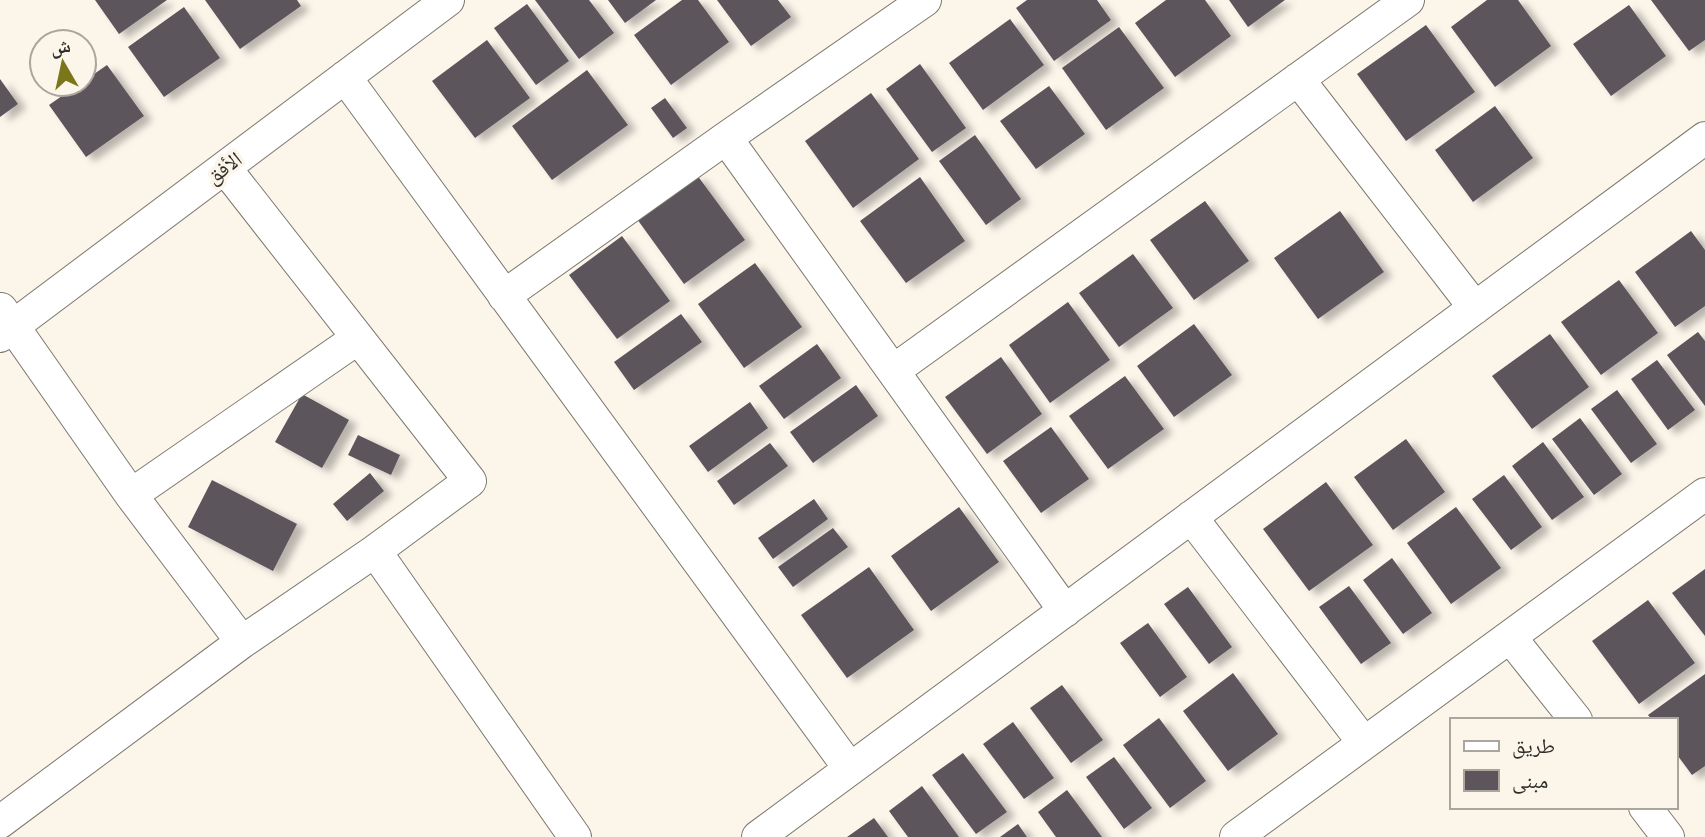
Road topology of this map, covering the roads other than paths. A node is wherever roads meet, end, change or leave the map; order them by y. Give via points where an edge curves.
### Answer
1 (448, 0) edge
2 (926, 0) edge
3 (1408, 0) edge
4 (345, 77) junction
5 (1298, 79) junction
6 (726, 138) junction
7 (1705, 138) edge
8 (225, 168) junction
9 (504, 296) junction
10 (1475, 308) junction
11 (4, 323) edge
12 (358, 338) junction
13 (893, 371) junction
14 (1705, 494) edge
15 (131, 495) junction
16 (1191, 517) junction
17 (375, 551) junction
18 (1065, 611) junction
19 (1510, 636) junction
20 (242, 642) junction
21 (1574, 718) edge
22 (1364, 743) junction
23 (850, 769) junction
24 (1647, 809) edge
25 (0, 822) edge
26 (575, 837) edge
27 (758, 837) edge
28 (1236, 837) edge
29 (1668, 837) edge

1 - 4 street, الأفق
2 - 6 street
3 - 5 street
4 - 8 street, الأفق
4 - 9 street
5 - 10 street
5 - 13 street
6 - 9 street
6 - 13 street
7 - 10 street
8 - 11 street, الأفق
8 - 12 street
9 - 23 street
10 - 16 street
11 - 15 street
12 - 15 street
12 - 17 street via 470,481
13 - 18 street
14 - 19 street
15 - 20 street
16 - 18 street
16 - 22 street
17 - 20 street
17 - 26 street
18 - 23 street
19 - 21 street
19 - 22 street
20 - 25 street
22 - 28 street
23 - 27 street
24 - 29 street

